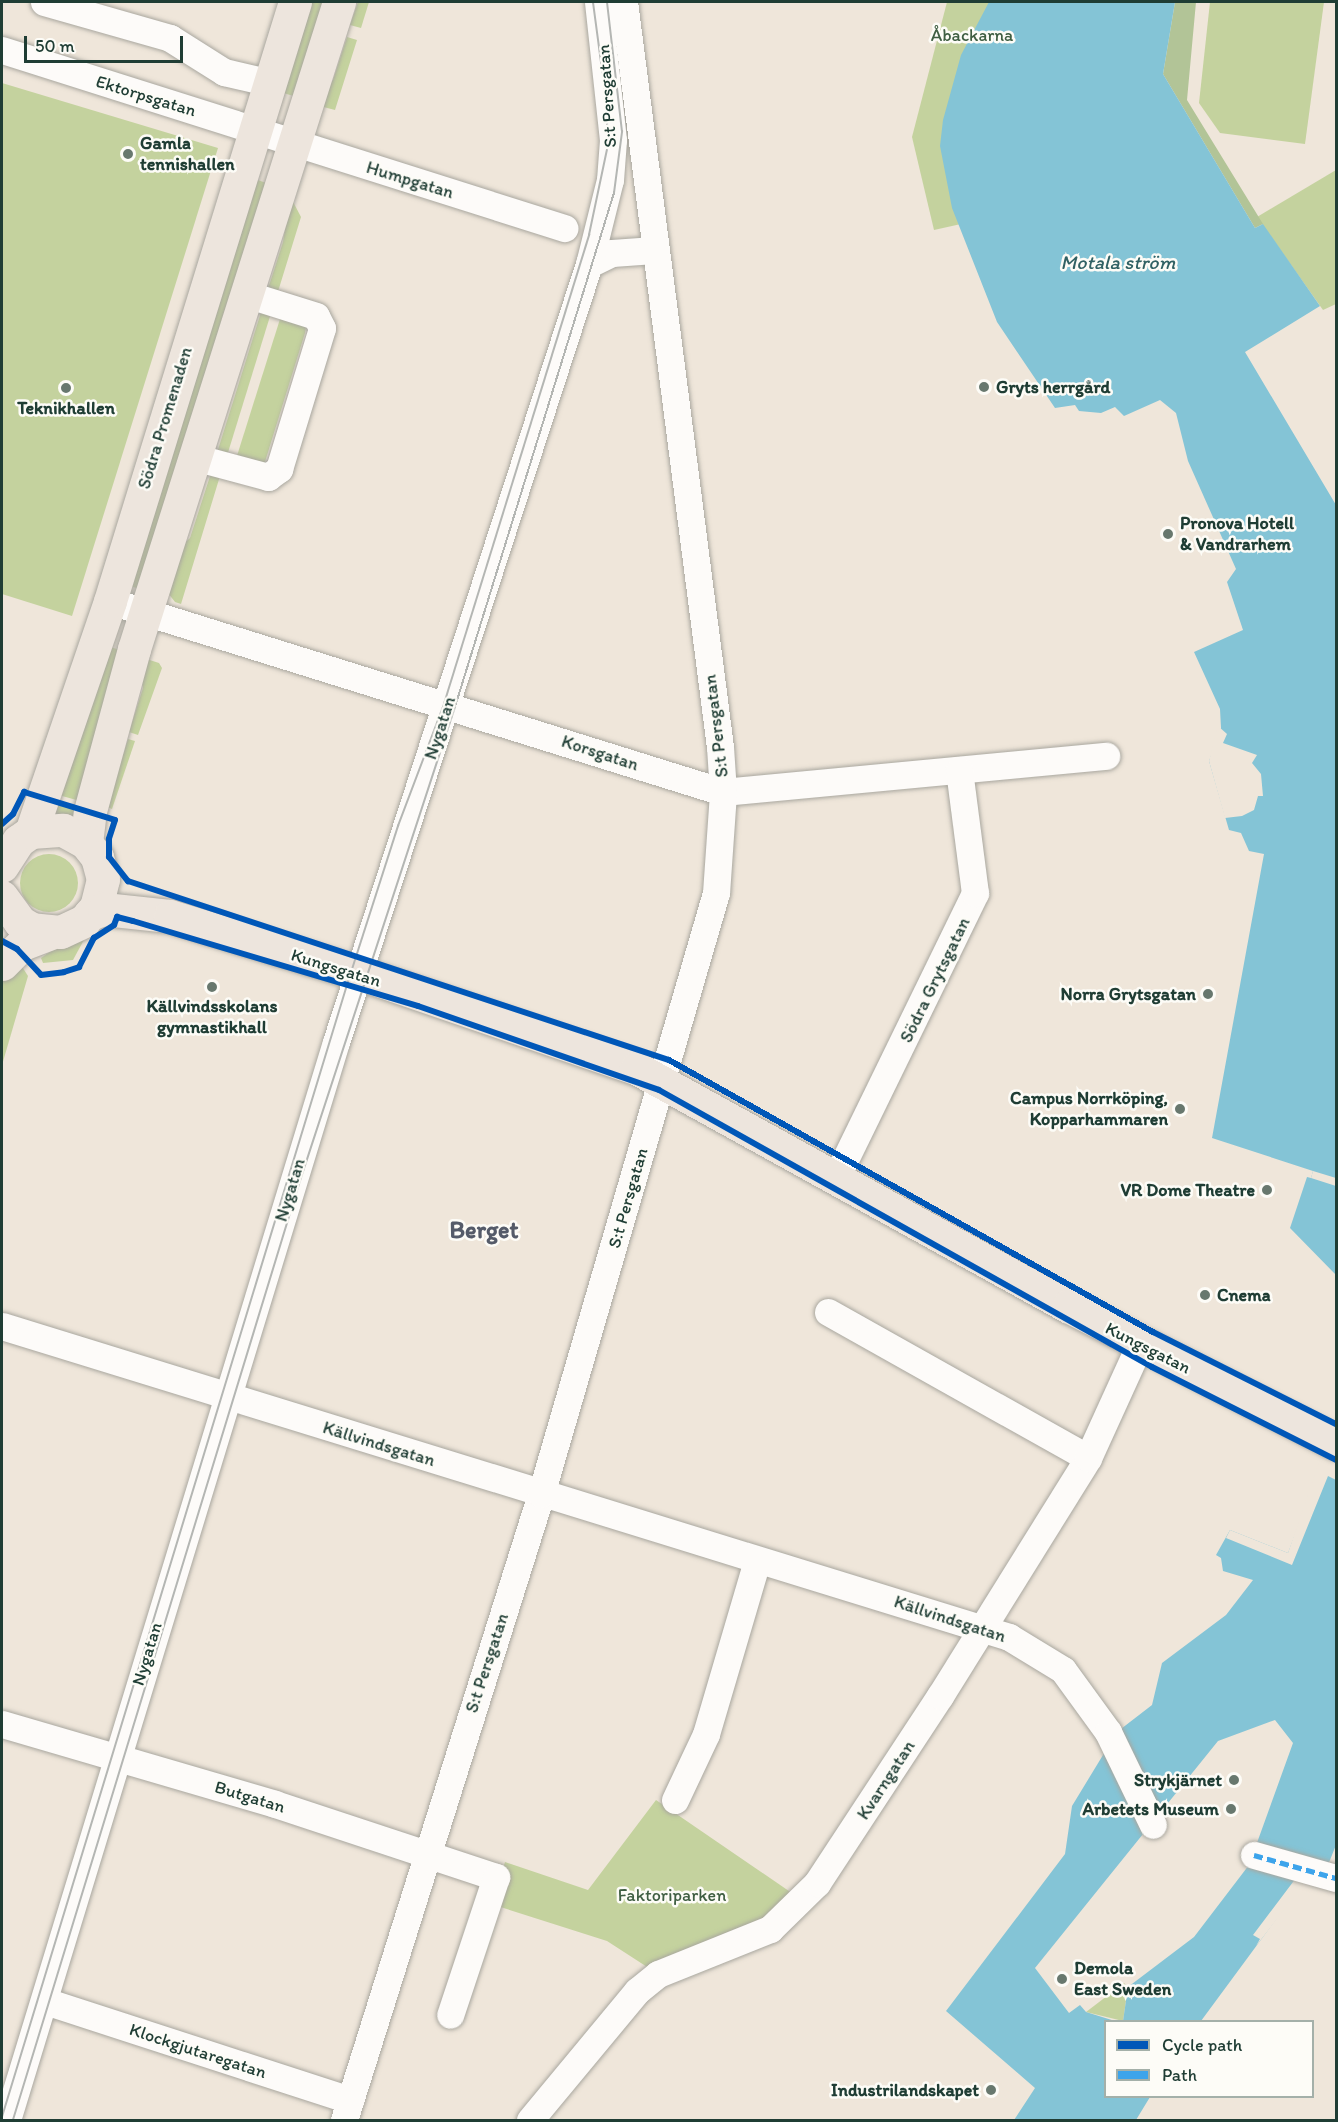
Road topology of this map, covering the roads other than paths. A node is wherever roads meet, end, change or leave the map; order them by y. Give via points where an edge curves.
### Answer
1 (44, 2) edge
2 (295, 2) edge
3 (339, 2) edge
4 (598, 2) edge
5 (624, 2) edge
6 (2, 50) edge
7 (271, 83) junction
8 (257, 131) junction
9 (293, 142) junction
10 (564, 228) dead end
11 (654, 250) junction
12 (589, 264) junction
13 (246, 294) junction
14 (195, 458) junction
15 (110, 601) junction
16 (147, 611) junction
17 (447, 705) junction
18 (1106, 756) dead end
19 (959, 770) junction
20 (723, 792) junction
21 (86, 843) junction
22 (13, 845) edge
23 (103, 879) junction
24 (2, 897) edge
25 (90, 914) junction
26 (170, 916) junction
27 (50, 933) junction
28 (2, 964) edge
29 (358, 973) junction
30 (663, 1081) junction
31 (837, 1176) junction
32 (828, 1312) dead end
33 (2, 1326) edge
34 (1140, 1344) junction
35 (226, 1397) junction
36 (1330, 1440) edge
37 (1088, 1458) junction
38 (541, 1494) junction
39 (757, 1561) junction
40 (983, 1627) junction
41 (2, 1724) edge
42 (116, 1757) junction
43 (675, 1800) dead end
44 (1153, 1825) dead end
45 (426, 1854) junction
46 (1254, 1856) dead end
47 (1328, 1876) edge
48 (45, 2001) junction
49 (450, 2015) dead end
50 (347, 2110) edge
51 (7, 2121) edge
52 (530, 2121) edge

1 - 7 street via 170,38 224,72
2 - 7 main road, Södra Promenaden
3 - 9 main road
4 - 12 street, S:t Persgatan via 613,140 610,180
5 - 11 street, S:t Persgatan
6 - 8 street, Ektorpsgatan
7 - 8 main road, Södra Promenaden
8 - 9 street, Humpgatan
8 - 15 main road, Södra Promenaden
9 - 10 street, Humpgatan
9 - 13 main road
11 - 12 street via 612,253
11 - 20 street, S:t Persgatan
12 - 17 street, Nygatan
13 - 14 main road
13 - 14 street via 316,316 322,328 283,458 279,469 268,477
14 - 16 main road
15 - 16 street, Korsgatan
15 - 22 main road, Södra Promenaden
16 - 17 street, Korsgatan
16 - 21 main road via 90,811
17 - 20 street, Korsgatan
17 - 29 street, Nygatan
18 - 19 street, Korsgatan
19 - 20 street, Korsgatan
19 - 31 street, Södra Grytsgatan via 975,893
20 - 30 street, S:t Persgatan via 716,893
21 - 22 main road via 63,830
21 - 23 main road via 97,857
23 - 25 main road via 101,896
23 - 26 main road, Kungsgatan
24 - 27 main road via 20,922
25 - 26 main road, Kungsgatan via 104,909
25 - 27 main road via 69,930
26 - 29 main road, Kungsgatan
27 - 28 main road via 22,944
29 - 30 main road, Kungsgatan via 636,1068
29 - 35 street, Nygatan
30 - 31 main road, Kungsgatan
30 - 38 street, S:t Persgatan
31 - 34 main road, Kungsgatan
32 - 37 street
33 - 35 street, Källvindsgatan
34 - 36 main road, Kungsgatan
34 - 37 street, Kvarngatan
35 - 38 street, Källvindsgatan
35 - 42 street, Nygatan
37 - 40 street, Kvarngatan
38 - 39 street, Källvindsgatan
38 - 45 street, S:t Persgatan
39 - 40 street, Källvindsgatan
39 - 43 street via 706,1734
40 - 44 street, Källvindsgatan via 1009,1637 1063,1670 1108,1732
40 - 52 street, Kvarngatan via 863,1816 802,1900 770,1929 658,1974 637,1990
41 - 42 street, Butgatan
42 - 45 street, Butgatan
42 - 48 street, Nygatan
45 - 49 street, Butgatan via 496,1877
45 - 50 street, S:t Persgatan
46 - 47 street
48 - 50 street, Klockgjutaregatan
48 - 51 street, Nygatan

